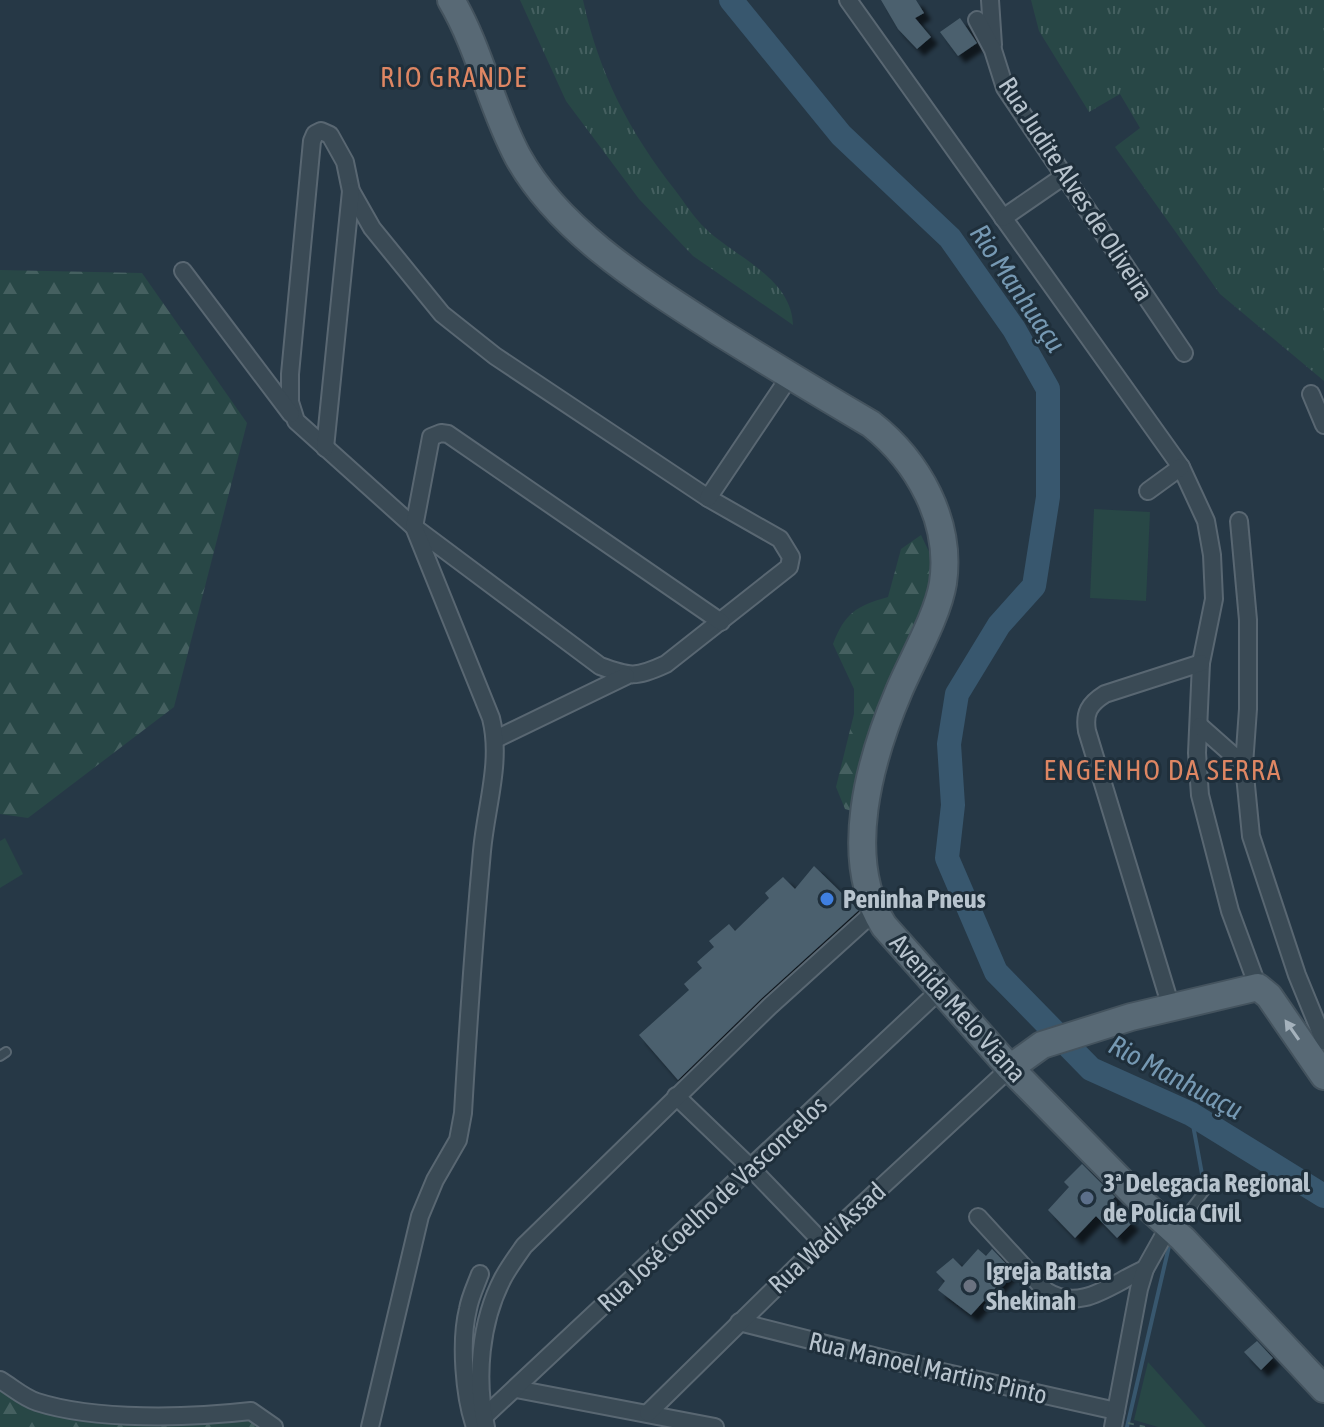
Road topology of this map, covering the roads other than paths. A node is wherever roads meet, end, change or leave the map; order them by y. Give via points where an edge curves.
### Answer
1 (848, 0) edge
2 (990, 0) edge
3 (459, 9) edge
4 (977, 20) dead end
5 (993, 50) junction
6 (1064, 176) junction
7 (351, 191) junction
8 (1003, 218) junction
9 (183, 271) dead end
10 (1184, 353) dead end
11 (790, 376) junction
12 (1311, 394) dead end
13 (296, 421) junction
14 (1324, 425) edge
15 (325, 448) junction
16 (1181, 467) junction
17 (1148, 491) dead end
18 (708, 498) junction
19 (1239, 521) dead end
20 (414, 527) junction
21 (721, 622) junction
22 (1201, 663) junction
23 (626, 676) junction
24 (1200, 726) junction
25 (496, 739) junction
26 (1244, 765) junction
27 (875, 911) junction
28 (1258, 987) junction
29 (940, 990) junction
30 (1171, 1007) junction
31 (1324, 1041) edge
32 (1010, 1068) junction
33 (1324, 1076) edge
34 (676, 1096) junction
35 (750, 1167) junction
36 (1206, 1189) dead end
37 (978, 1217) dead end
38 (1175, 1232) junction
39 (822, 1242) junction
40 (1145, 1269) junction
41 (480, 1274) dead end
42 (739, 1322) junction
43 (0, 1380) edge
44 (516, 1389) junction
45 (1324, 1389) edge
46 (648, 1413) junction
47 (1119, 1420) edge
48 (482, 1424) edge
49 (274, 1427) edge
50 (370, 1427) edge
51 (715, 1427) edge

1 - 8 street
2 - 5 street
3 - 11 main road via 518,158 554,208 655,290
4 - 5 street, Rua Judite Alves de Oliveira
5 - 6 street, Rua Judite Alves de Oliveira via 1005,88
6 - 8 street
6 - 10 street, Rua Judite Alves de Oliveira
7 - 13 street via 345,162 330,135 315,134 290,374
7 - 15 street
7 - 18 street via 372,228 442,314 495,356
8 - 16 street
9 - 13 street
11 - 18 street
11 - 27 main road, Avenida Melo Viana via 894,442 926,490 939,522 943,585 878,746 862,831 867,887
12 - 14 street
13 - 15 street
15 - 20 street
16 - 17 street
16 - 22 street via 1206,521 1212,555 1214,599
18 - 21 street via 780,539 791,557 789,567
19 - 26 street via 1248,620
20 - 21 street via 431,437 448,434
20 - 23 street via 600,666
20 - 25 street
21 - 23 street via 666,664
22 - 24 street
22 - 30 street via 1105,694 1092,702 1085,717
23 - 25 street
24 - 26 street
24 - 28 street via 1203,808 1230,911
25 - 50 street via 482,847 463,1113 458,1140 420,1216
26 - 31 street via 1251,836
27 - 29 main road, Avenida Melo Viana
27 - 34 street
28 - 30 main road
33 -> 28 main road
29 - 32 main road, Avenida Melo Viana
29 - 35 street, Rua José Coelho de Vasconcelos
30 - 32 main road via 1042,1045
32 - 38 main road, Avenida Melo Viana
32 - 39 street, Rua Wadi Assad
34 - 35 street
34 - 48 street via 553,1215 502,1279 481,1353
35 - 39 street
35 - 44 street, Rua José Coelho de Vasconcelos
36 - 38 lane
37 - 40 street via 1059,1300 1086,1298
38 - 40 street
38 - 45 main road, Avenida Melo Viana
39 - 42 street, Rua Wadi Assad
40 - 47 street
41 - 48 street via 464,1332 466,1381
42 - 46 street, Rua Wadi Assad
42 - 47 street, Rua Manoel Martins Pinto
43 - 49 street via 35,1402 98,1413 202,1417 251,1411
44 - 46 street
44 - 48 street, Rua José Coelho de Vasconcelos
46 - 51 street

